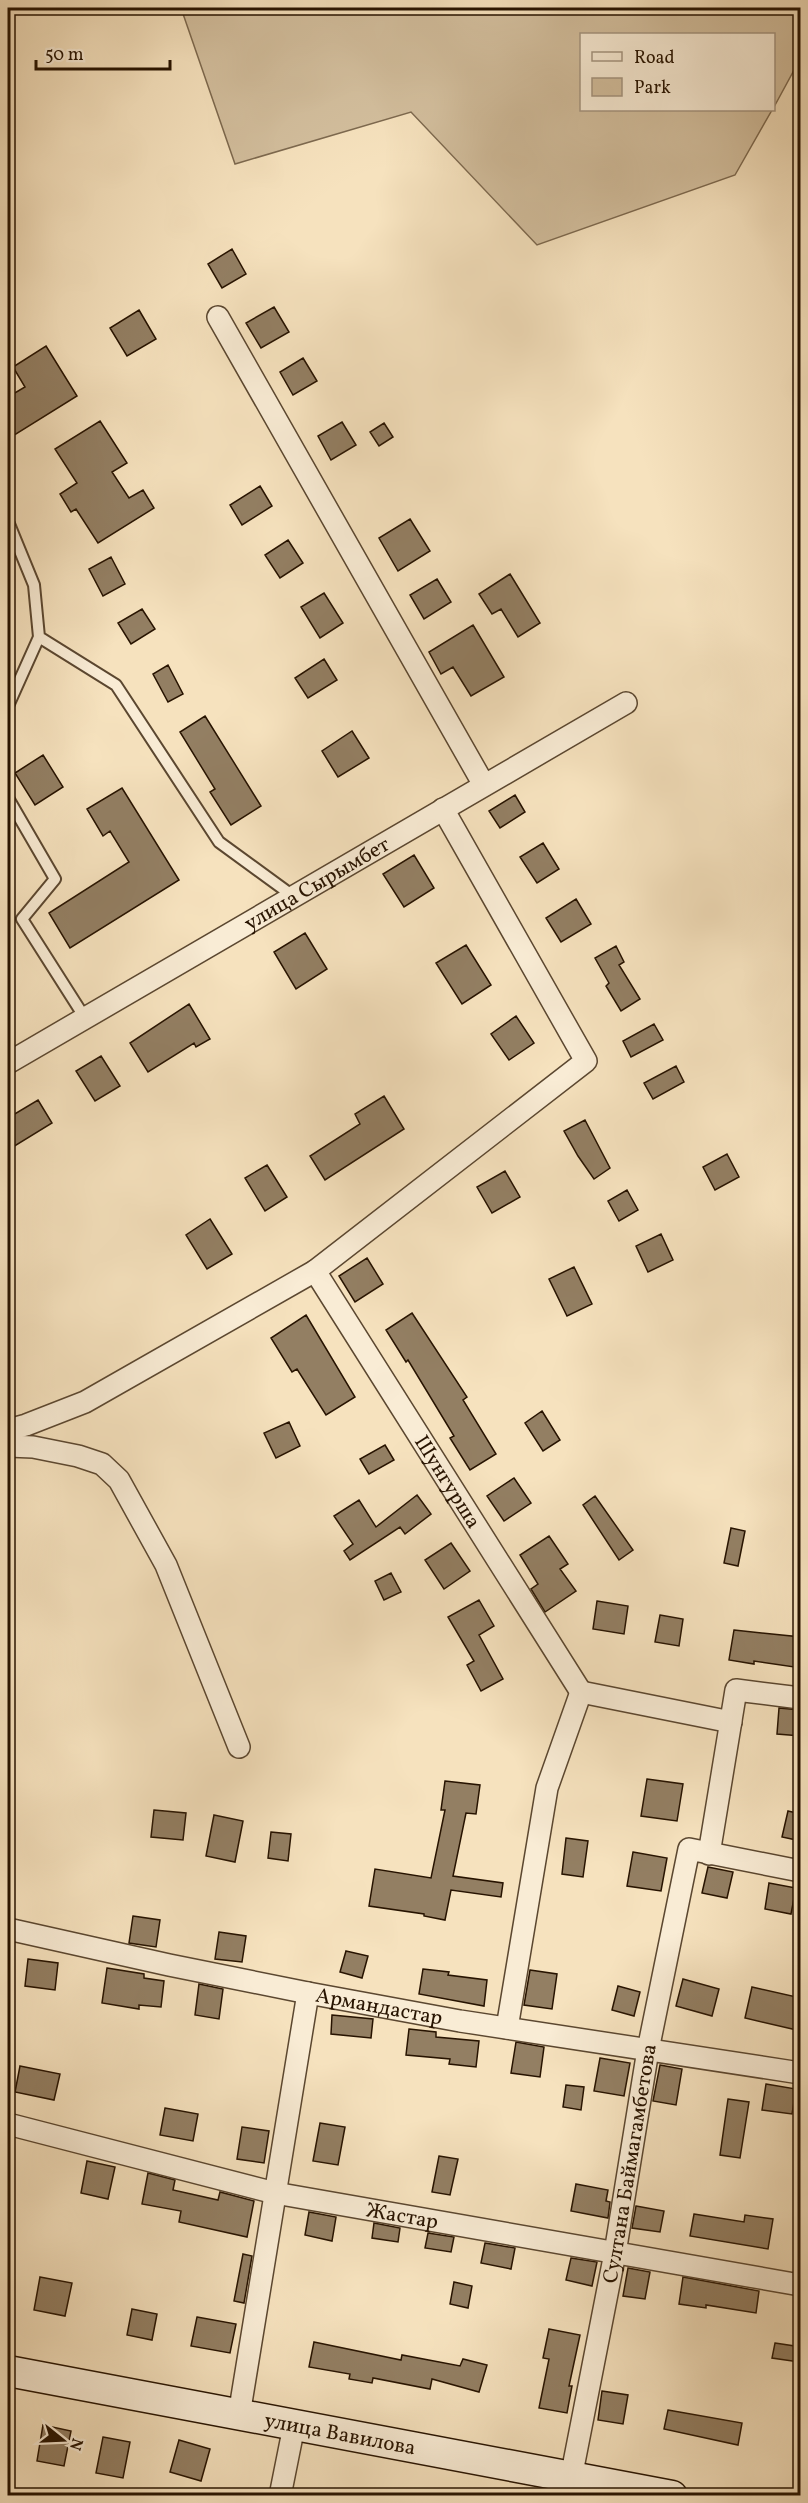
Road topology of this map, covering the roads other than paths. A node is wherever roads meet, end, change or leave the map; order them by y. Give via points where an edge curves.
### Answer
1 (218, 317) dead end
2 (8, 524) edge
3 (39, 637) junction
4 (626, 703) dead end
5 (8, 706) edge
6 (484, 785) junction
7 (8, 798) edge
8 (443, 809) junction
9 (293, 896) junction
10 (85, 1018) junction
11 (8, 1063) edge
12 (315, 1271) junction
13 (8, 1430) edge
14 (8, 1446) edge
15 (581, 1692) junction
16 (801, 1698) edge
17 (731, 1722) junction
18 (239, 1747) dead end
19 (699, 1852) junction
20 (801, 1871) edge
21 (8, 1929) edge
22 (308, 1993) junction
23 (507, 2028) junction
24 (648, 2050) junction
25 (801, 2073) edge
26 (8, 2124) edge
27 (274, 2193) junction
28 (615, 2253) junction
29 (801, 2285) edge
30 (8, 2371) edge
31 (239, 2415) junction
32 (294, 2426) junction
33 (571, 2478) junction
34 (280, 2496) edge
35 (672, 2496) edge

1 - 6 street
2 - 3 lane via 34,585
3 - 5 lane
3 - 9 lane via 116,685 219,842
4 - 6 street, улица Сырымбет
6 - 8 street, улица Сырымбет
7 - 10 lane via 55,879 22,919
8 - 9 street, улица Сырымбет
8 - 12 street via 586,1061
9 - 10 street, улица Сырымбет
10 - 11 street, улица Сырымбет
12 - 13 street via 85,1402
12 - 15 street, Шунгурша
14 - 18 street via 33,1446 78,1456 102,1464 119,1480 166,1565
15 - 17 street
15 - 23 street via 547,1788
16 - 17 street, Султана Баймагамбетова via 736,1690
17 - 19 street, Султана Баймагамбетова
19 - 20 street
19 - 24 street, Султана Баймагамбетова
21 - 22 street
22 - 23 street, Армандастар
22 - 27 street, Армандастар
23 - 24 street, Армандастар
24 - 25 street, Армандастар
24 - 28 street, Султана Баймагамбетова
26 - 27 street, Жастар
27 - 28 street, Жастар
27 - 31 street, Армандастар
28 - 29 street, Жастар
28 - 33 street, Султана Баймагамбетова
30 - 31 street, улица Вавилова
31 - 32 street, улица Вавилова
32 - 33 street, улица Вавилова
32 - 34 street
33 - 35 street, улица Вавилова

